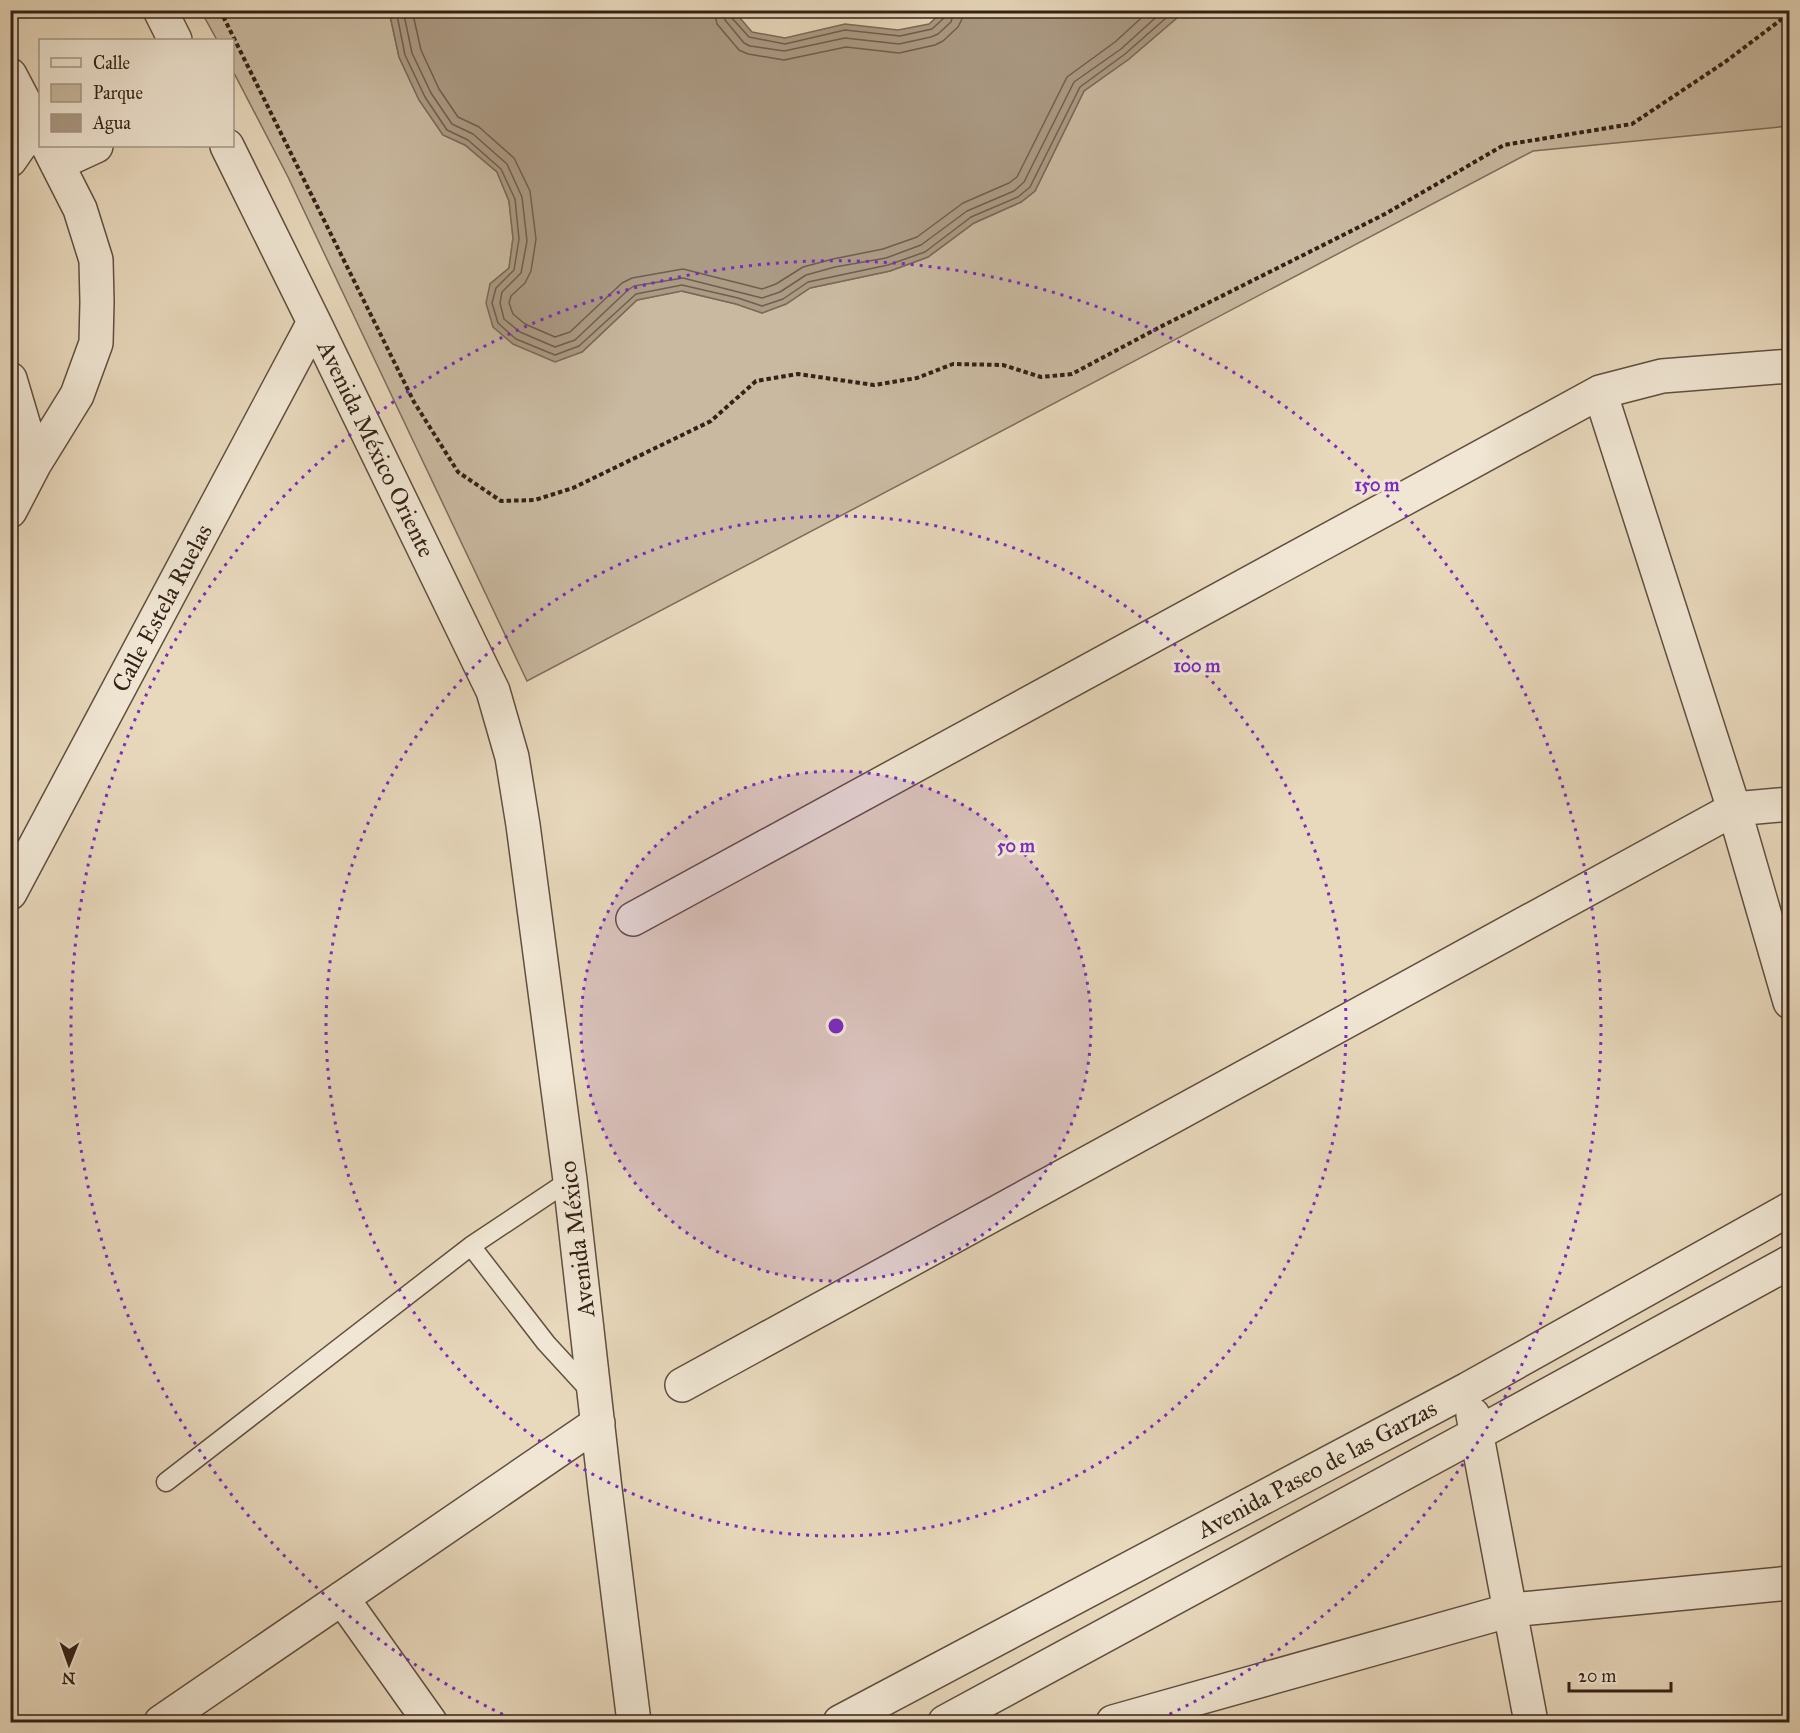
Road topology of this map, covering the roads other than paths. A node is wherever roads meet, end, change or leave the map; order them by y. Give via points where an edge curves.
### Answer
1 (160, 10) edge
2 (174, 39) edge
3 (10, 75) edge
4 (39, 127) edge
5 (39, 140) edge
6 (49, 147) edge
7 (226, 147) edge
8 (10, 160) edge
9 (314, 322) junction
10 (1790, 366) edge
11 (10, 379) edge
12 (1600, 392) junction
13 (34, 463) junction
14 (10, 511) edge
15 (512, 756) joint
16 (1790, 804) edge
17 (1734, 809) junction
18 (10, 893) edge
19 (633, 919) dead end
20 (1790, 1002) edge
21 (570, 1180) junction
22 (1790, 1209) edge
23 (471, 1246) junction
24 (1790, 1262) edge
25 (682, 1384) dead end
26 (1468, 1389) junction
27 (597, 1410) junction
28 (1478, 1433) junction
29 (166, 1482) dead end
30 (1790, 1583) edge
31 (342, 1598) junction
32 (1511, 1610) junction
33 (959, 1719) edge
34 (161, 1722) edge
35 (430, 1722) edge
36 (634, 1722) edge
37 (840, 1722) edge
38 (1113, 1722) edge
39 (1531, 1722) edge

1 - 2 street
3 - 4 street
5 - 8 street via 19,147
6 - 13 street via 80,209 96,260 96,343 77,395
7 - 9 street, Avenida México Oriente
9 - 15 street, Avenida México Oriente via 493,691
9 - 18 street, Calle Estela Ruelas
10 - 12 street via 1662,376
11 - 13 street
12 - 17 street
12 - 19 street
13 - 14 street
15 - 21 street, Avenida México
16 - 17 street
17 - 20 street
17 - 25 street
21 - 23 lane
21 - 27 street, Avenida México
22 - 26 street, Avenida Paseo de las Garzas
23 - 27 lane
23 - 29 lane
24 - 28 street, Avenida Paseo de las Garzas
26 - 28 street
26 - 37 street, Avenida Paseo de las Garzas
27 - 31 street
27 - 36 street, Avenida México
28 - 32 street
28 - 33 street, Avenida Paseo de las Garzas
30 - 32 street
31 - 34 street
31 - 35 street
32 - 38 street
32 - 39 street

